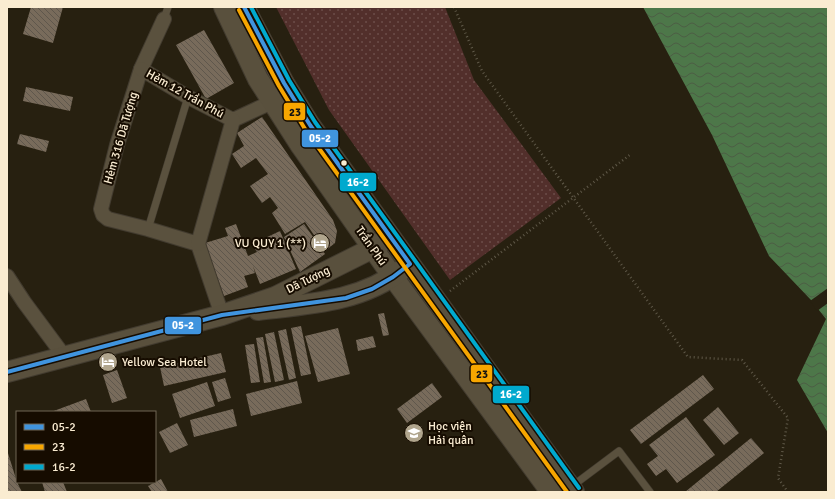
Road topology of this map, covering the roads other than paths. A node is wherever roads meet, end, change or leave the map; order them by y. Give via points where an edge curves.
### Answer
1 (224, 7) edge
2 (244, 7) edge
3 (166, 13) edge
4 (141, 69) junction
5 (188, 97) junction
6 (272, 102) junction
7 (233, 120) junction
8 (148, 229) junction
9 (390, 236) junction
10 (198, 244) junction
11 (373, 248) junction
12 (410, 264) junction
13 (393, 277) junction
14 (8, 278) edge
15 (222, 315) junction
16 (64, 356) junction
17 (7, 372) edge
18 (539, 460) junction
19 (573, 490) edge
20 (551, 492) edge
21 (650, 492) edge

1 - 6 main road, Trần Phú via 243,50
2 - 9 main road, Trần Phú via 287,89
3 - 4 street, Hẻm 316 Dã Tượng
4 - 5 street, Hẻm 12 Trần Phú
4 - 8 street, Hẻm 316 Dã Tượng via 117,145 101,209 108,219
5 - 7 street, Hẻm 12 Trần Phú
5 - 8 lane
6 - 7 street, Hẻm 12 Trần Phú
6 - 11 main road, Trần Phú
7 - 10 street
8 - 10 street, Hẻm 316 Dã Tượng
9 - 11 main road, Dã Tượng
9 - 12 main road, Trần Phú
10 - 15 street
11 - 13 main road, Trần Phú
11 - 15 main road, Dã Tượng via 275,297
12 - 13 main road, Dã Tượng
12 - 18 main road, Trần Phú
13 - 15 main road, Dã Tượng via 346,298
13 - 18 main road, Trần Phú
14 - 16 street
15 - 16 main road, Dã Tượng
16 - 17 main road, Dã Tượng
18 - 19 main road, Trần Phú
18 - 20 main road, Trần Phú
19 - 21 lane via 619,451

